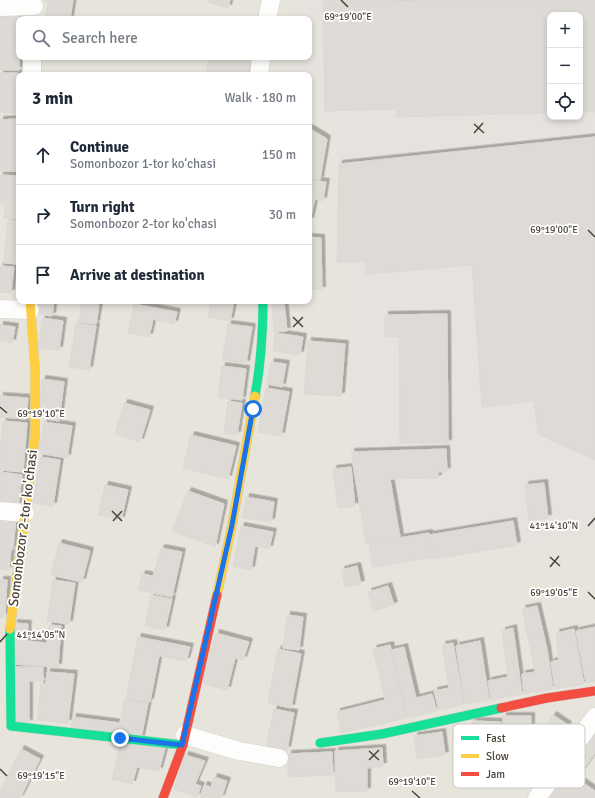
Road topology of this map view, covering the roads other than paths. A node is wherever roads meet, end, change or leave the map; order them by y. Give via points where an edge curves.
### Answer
1 (271, 0) edge
2 (0, 7) edge
3 (34, 8) edge
4 (268, 16) edge
5 (32, 60) edge
6 (261, 60) edge
7 (32, 72) edge
8 (259, 72) edge
9 (263, 304) edge
10 (30, 306) edge
11 (0, 309) edge
12 (0, 510) edge
13 (24, 513) junction
14 (595, 691) edge
15 (595, 717) edge
16 (585, 731) edge
17 (184, 740) junction
18 (320, 742) dead end
19 (279, 758) dead end
20 (544, 788) edge
21 (163, 798) edge
22 (537, 798) edge

1 - 4 street
2 - 3 street
5 - 7 street
6 - 8 street
9 - 17 street via 261,365 239,487
10 - 11 street
10 - 13 street, Somonbozor 2-tor ko'chasi via 35,368 35,437
12 - 13 street
13 - 17 street, Somonbozor 2-tor ko'chasi via 10,632 11,726
14 - 18 street via 547,698 382,734
15 - 16 street
17 - 19 street
17 - 21 street
20 - 22 street

